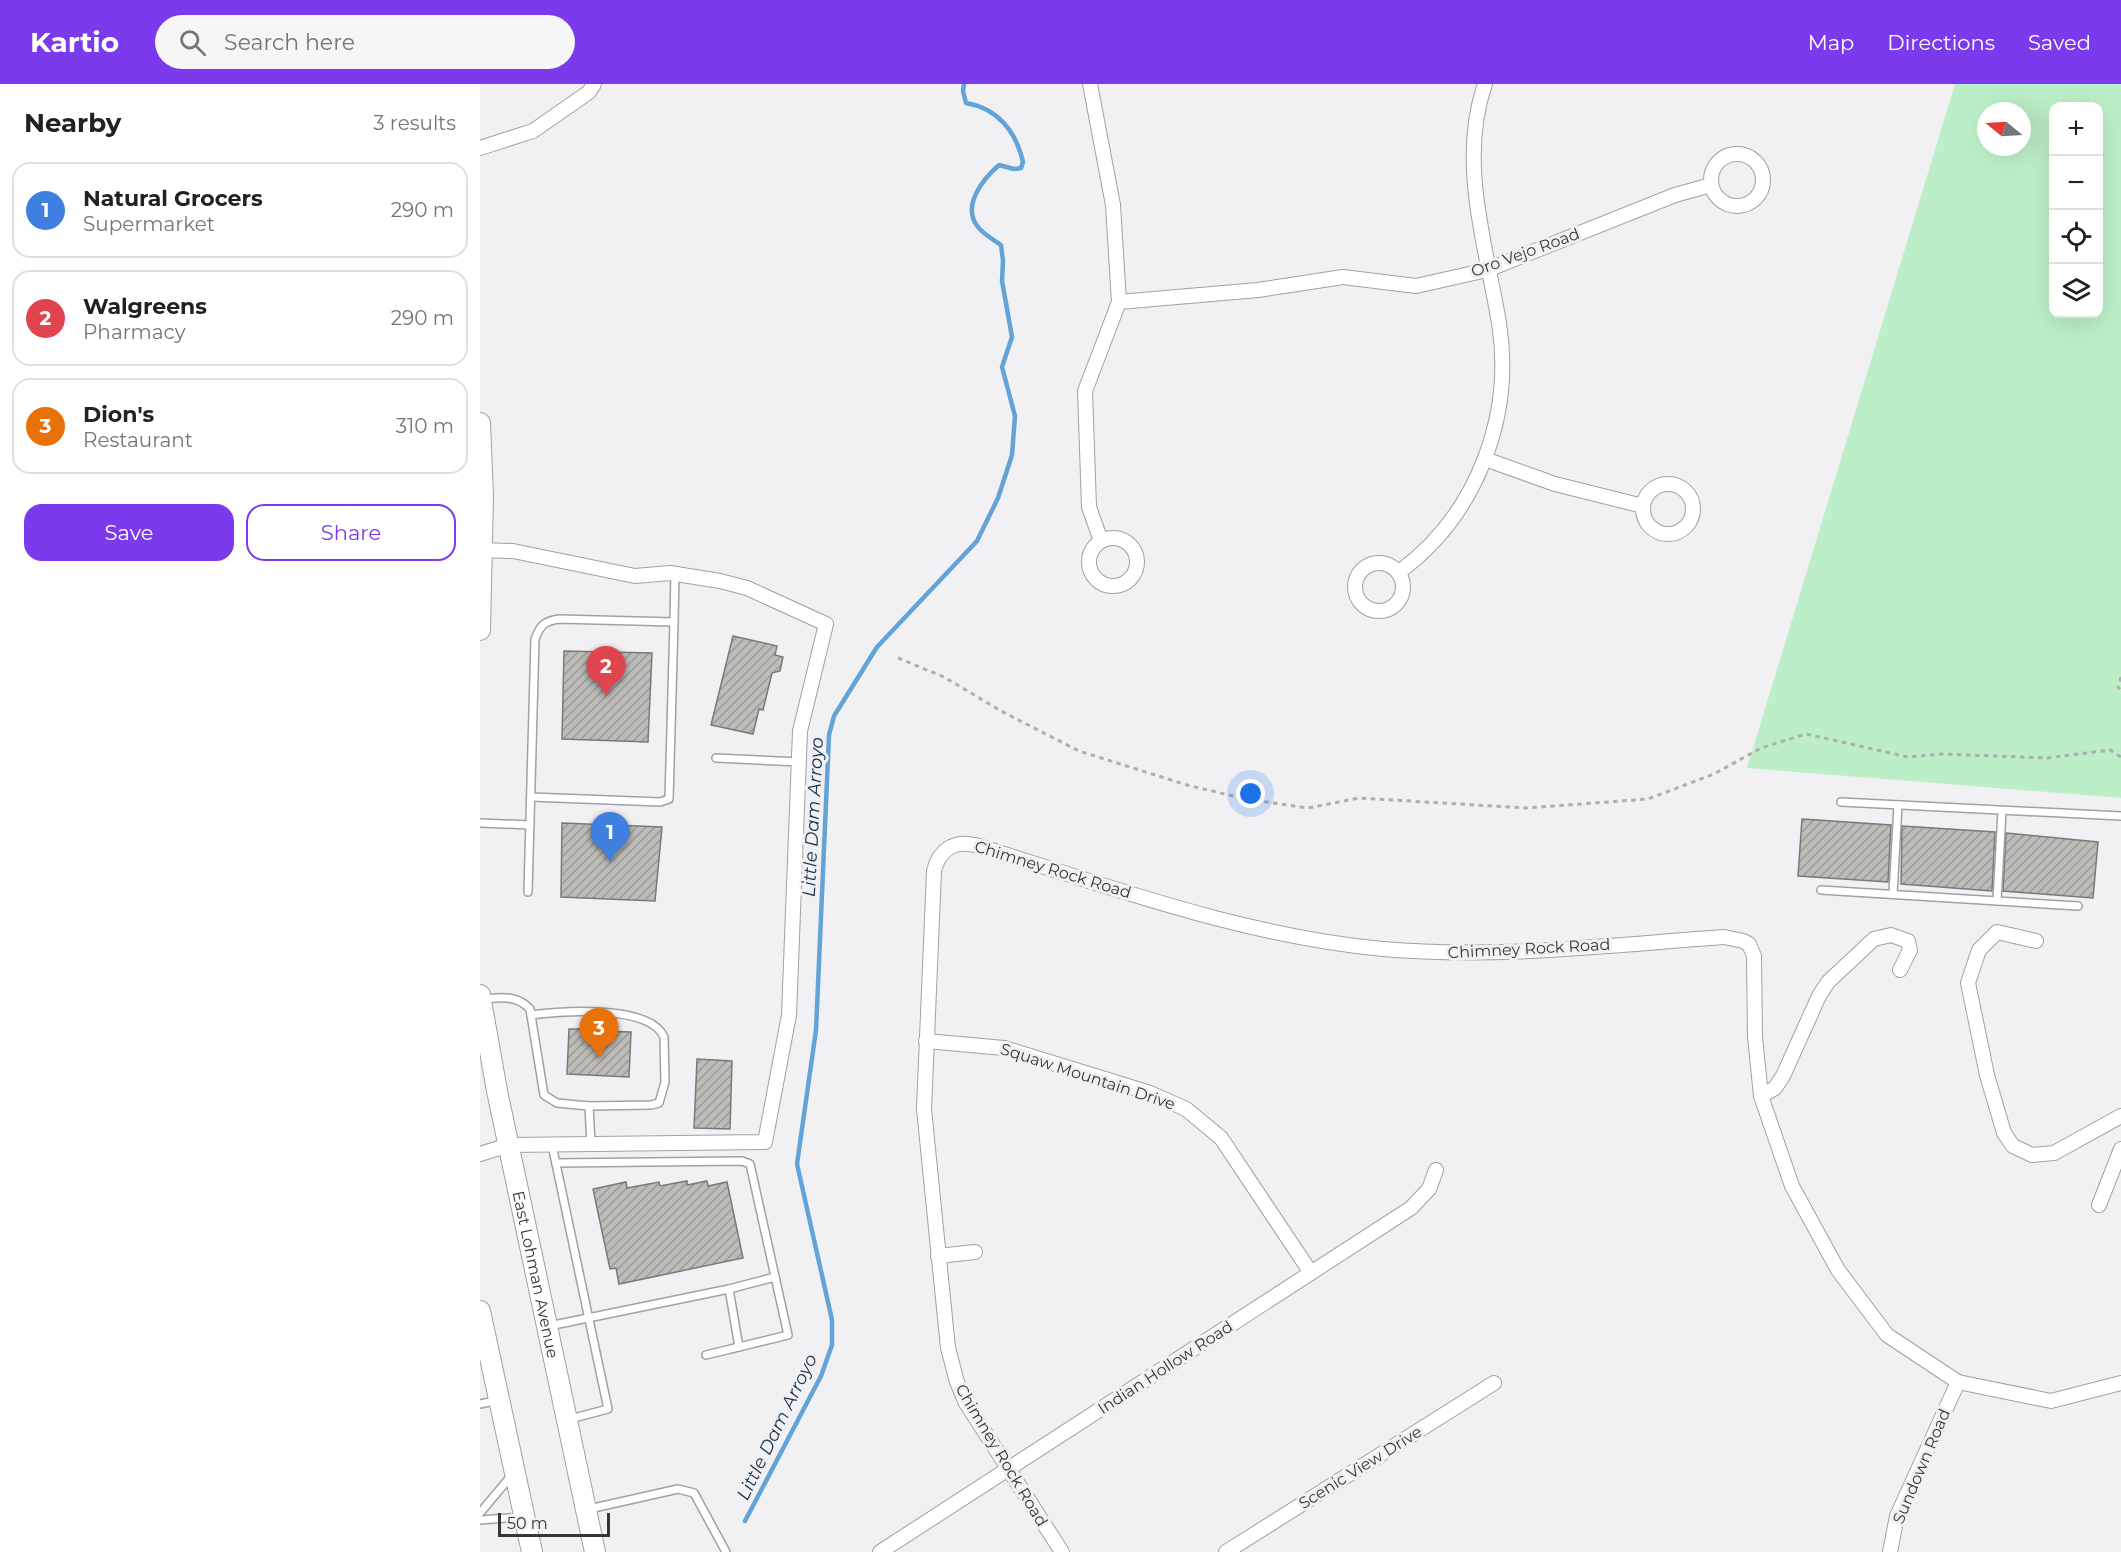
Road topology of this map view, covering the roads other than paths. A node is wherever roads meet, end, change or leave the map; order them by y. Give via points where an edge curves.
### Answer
1 (594, 84) edge
2 (1090, 84) edge
3 (1485, 84) edge
4 (480, 148) edge
5 (1711, 185) dead end
6 (1487, 270) junction
7 (1119, 302) junction
8 (480, 423) edge
9 (1485, 459) junction
10 (1643, 506) dead end
11 (1101, 541) dead end
12 (481, 550) edge
13 (1398, 572) dead end
14 (675, 573) junction
15 (674, 622) junction
16 (480, 630) edge
17 (716, 758) dead end
18 (799, 762) junction
19 (531, 797) junction
20 (1841, 801) dead end
21 (1899, 805) junction
22 (2002, 811) junction
23 (2121, 816) edge
24 (480, 823) edge
25 (530, 825) junction
26 (1821, 890) dead end
27 (528, 892) dead end
28 (1893, 894) junction
29 (1997, 901) junction
30 (2078, 906) dead end
31 (2037, 940) dead end
32 (1900, 970) dead end
33 (480, 997) edge
34 (531, 1015) junction
35 (926, 1041) junction
36 (1761, 1096) junction
37 (589, 1106) junction
38 (2121, 1116) edge
39 (591, 1144) junction
40 (509, 1145) junction
41 (552, 1145) junction
42 (2121, 1149) edge
43 (480, 1154) edge
44 (556, 1163) junction
45 (1436, 1170) dead end
46 (2099, 1205) dead end
47 (975, 1252) dead end
48 (938, 1256) junction
49 (1311, 1273) junction
50 (775, 1277) junction
51 (729, 1289) junction
52 (480, 1311) edge
53 (589, 1319) junction
54 (547, 1326) junction
55 (740, 1347) junction
56 (706, 1355) dead end
57 (1958, 1382) junction
58 (1494, 1383) dead end
59 (2121, 1383) edge
60 (490, 1402) edge
61 (567, 1420) junction
62 (1008, 1469) junction
63 (515, 1472) junction
64 (586, 1510) junction
65 (480, 1513) edge
66 (524, 1517) junction
67 (480, 1520) edge
68 (532, 1552) edge
69 (595, 1552) edge
70 (726, 1552) edge
71 (880, 1552) edge
72 (1062, 1552) edge
73 (1226, 1552) edge
74 (1890, 1552) edge

1 - 4 street via 533,131
2 - 7 street via 1113,205
3 - 6 street via 1473,136
5 - 6 street, Oro Vejo Road via 1675,195
6 - 7 street, Oro Vejo Road via 1416,286 1343,277 1258,290
6 - 9 street via 1499,324 1502,368 1498,414
7 - 11 street via 1085,391 1089,507
8 - 12 main road
9 - 10 street via 1555,484
9 - 13 street via 1448,525 1421,555
12 - 14 street via 513,550 635,576
12 - 16 main road
14 - 15 lane
14 - 18 street via 747,588 826,624 800,731
15 - 19 lane via 559,619 547,620 539,627 535,639
15 - 19 lane via 669,799 660,802
17 - 18 lane
18 - 39 street via 789,1015 765,1142
19 - 25 lane
20 - 21 lane
21 - 22 lane
21 - 28 lane
22 - 23 lane
22 - 29 lane
24 - 25 lane
25 - 27 lane
26 - 28 lane
28 - 29 lane
29 - 30 lane
31 - 38 street via 1997,932 1979,950 1968,983 2004,1133 2022,1152 2054,1153
32 - 36 street via 1908,955 1908,941 1892,935 1874,939 1822,991 1783,1076 1775,1088
33 - 34 lane via 517,999
33 - 40 main road, East Lohman Avenue
34 - 37 lane via 544,1095 557,1103
34 - 37 lane via 627,1015 661,1030 664,1082 659,1102
35 - 36 street, Chimney Rock Road via 934,871 942,853 962,843 1212,918 1345,944 1482,952 1737,938 1749,944 1756,963 1755,1037
35 - 48 street, Chimney Rock Road via 925,1125
35 - 49 street, Squaw Mountain Drive via 1012,1050 1150,1093 1186,1109 1228,1146
36 - 57 street via 1792,1186 1838,1270 1887,1335
37 - 39 lane
39 - 41 street
40 - 41 street
40 - 43 street
40 - 54 main road, East Lohman Avenue
41 - 44 lane
42 - 46 street
44 - 50 lane via 750,1164
44 - 53 lane
45 - 49 street, Indian Hollow Road via 1418,1203
47 - 48 street
48 - 62 street, Chimney Rock Road via 953,1371 966,1403
49 - 62 street, Indian Hollow Road
50 - 51 lane
50 - 55 lane via 788,1335
51 - 53 lane
51 - 55 lane
52 - 60 main road
53 - 54 lane
53 - 61 lane via 608,1409
54 - 61 main road, East Lohman Avenue
55 - 56 lane
57 - 59 street via 2051,1401
57 - 74 street, Sundown Road via 1897,1516
58 - 73 street, Scenic View Drive
60 - 63 main road
61 - 64 main road, East Lohman Avenue
62 - 71 street, Indian Hollow Road
62 - 72 street, Chimney Rock Road
63 - 65 lane
63 - 66 main road
64 - 69 main road, East Lohman Avenue
64 - 70 lane via 687,1490 694,1493
66 - 67 lane
66 - 68 main road

